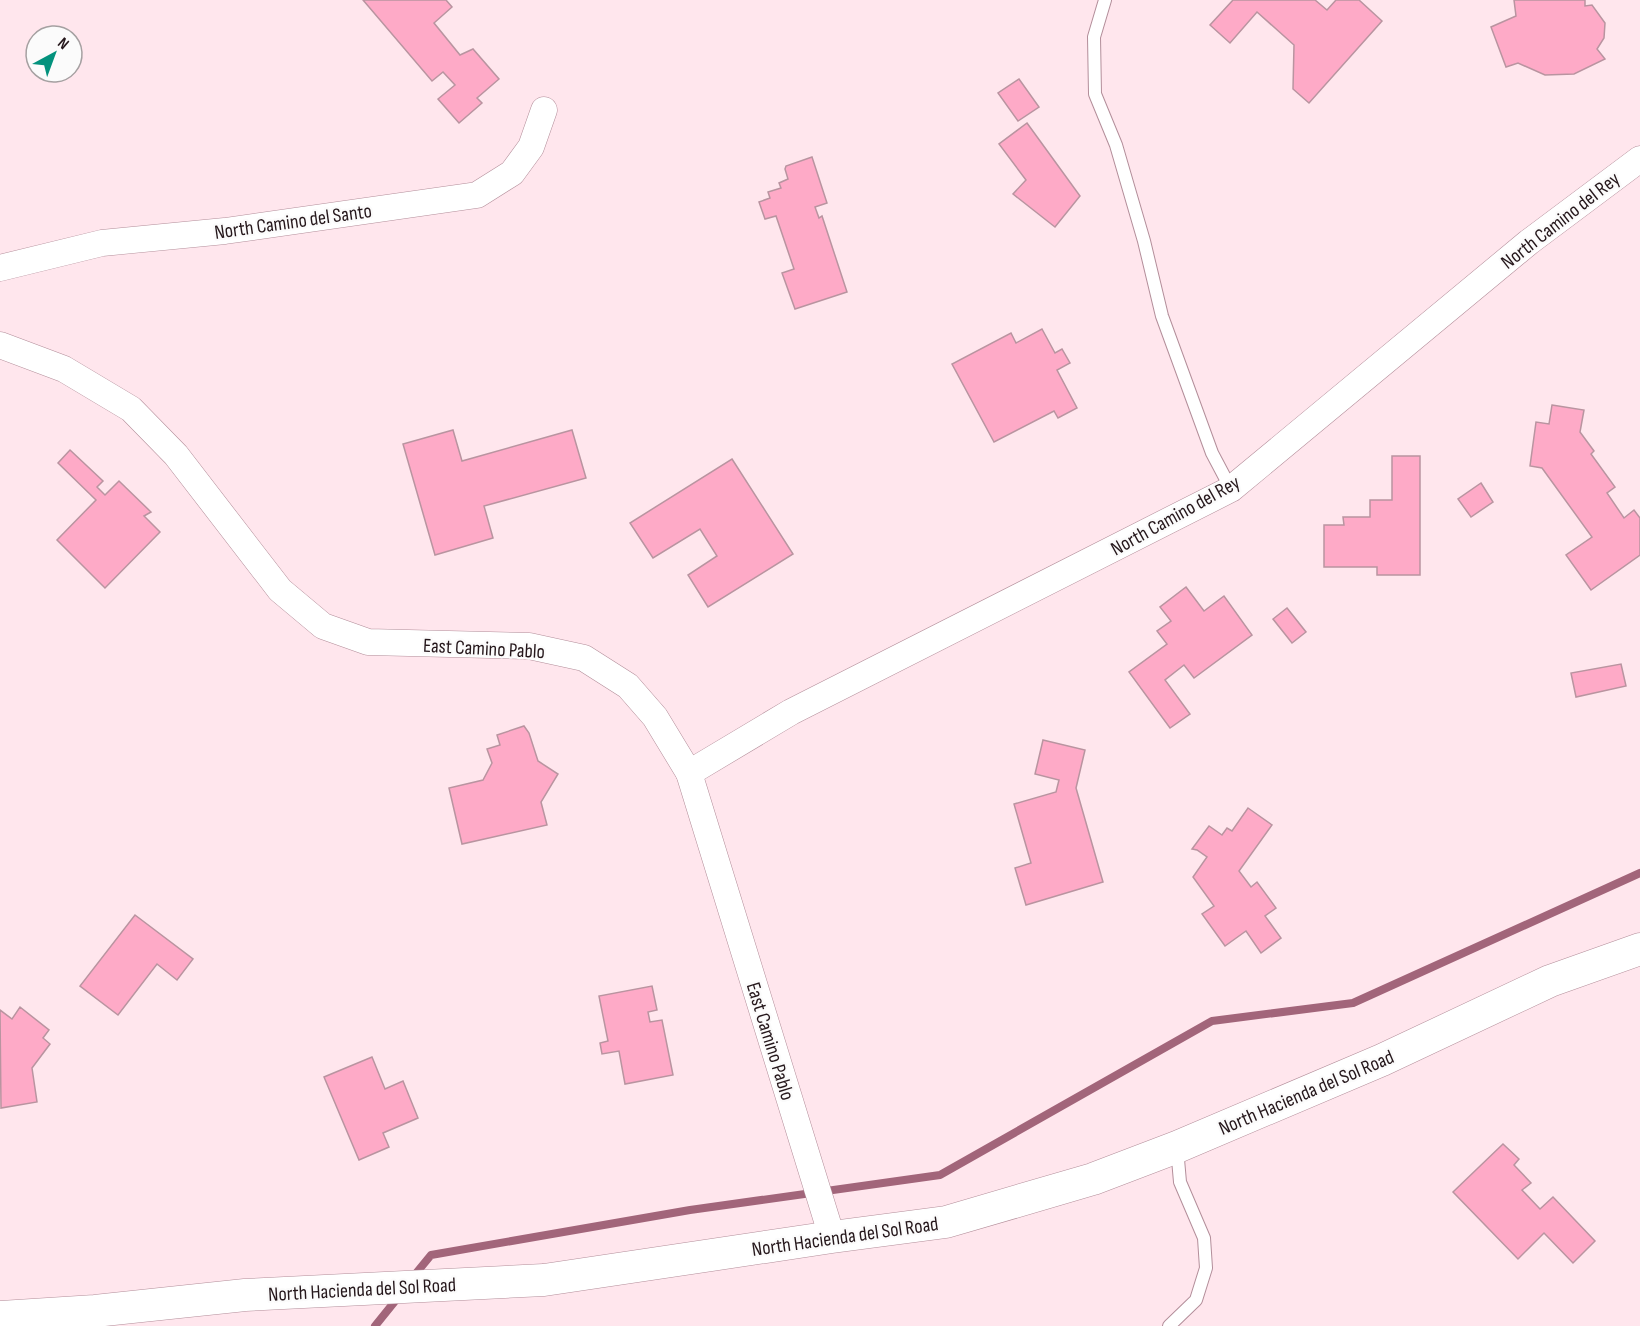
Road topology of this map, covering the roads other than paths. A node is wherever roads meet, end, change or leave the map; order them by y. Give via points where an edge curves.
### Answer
1 (1106, 0) edge
2 (544, 110) dead end
3 (1640, 159) edge
4 (0, 268) edge
5 (0, 345) edge
6 (1231, 489) junction
7 (689, 773) junction
8 (1640, 949) edge
9 (1177, 1147) junction
10 (832, 1237) junction
11 (0, 1317) edge
12 (1169, 1326) edge

1 - 6 lane via 1094,37 1095,94 1116,145 1162,316 1212,453
2 - 4 street, North Camino del Santo via 531,147 512,173 477,195 225,231 102,243
3 - 6 street, North Camino del Rey via 1529,242
5 - 7 street, East Camino Pablo via 64,369 131,409 176,455 280,590 323,626 368,642 529,646 584,658 628,686 655,717
6 - 7 street, North Camino del Rey via 790,712
7 - 10 street, East Camino Pablo
8 - 9 street, North Hacienda del Sol Road via 1550,981 1382,1060
9 - 10 street, North Hacienda del Sol Road via 1093,1179 946,1222
9 - 12 lane via 1180,1182 1204,1238 1206,1268 1196,1300
10 - 11 street, North Hacienda del Sol Road via 544,1280 245,1295

